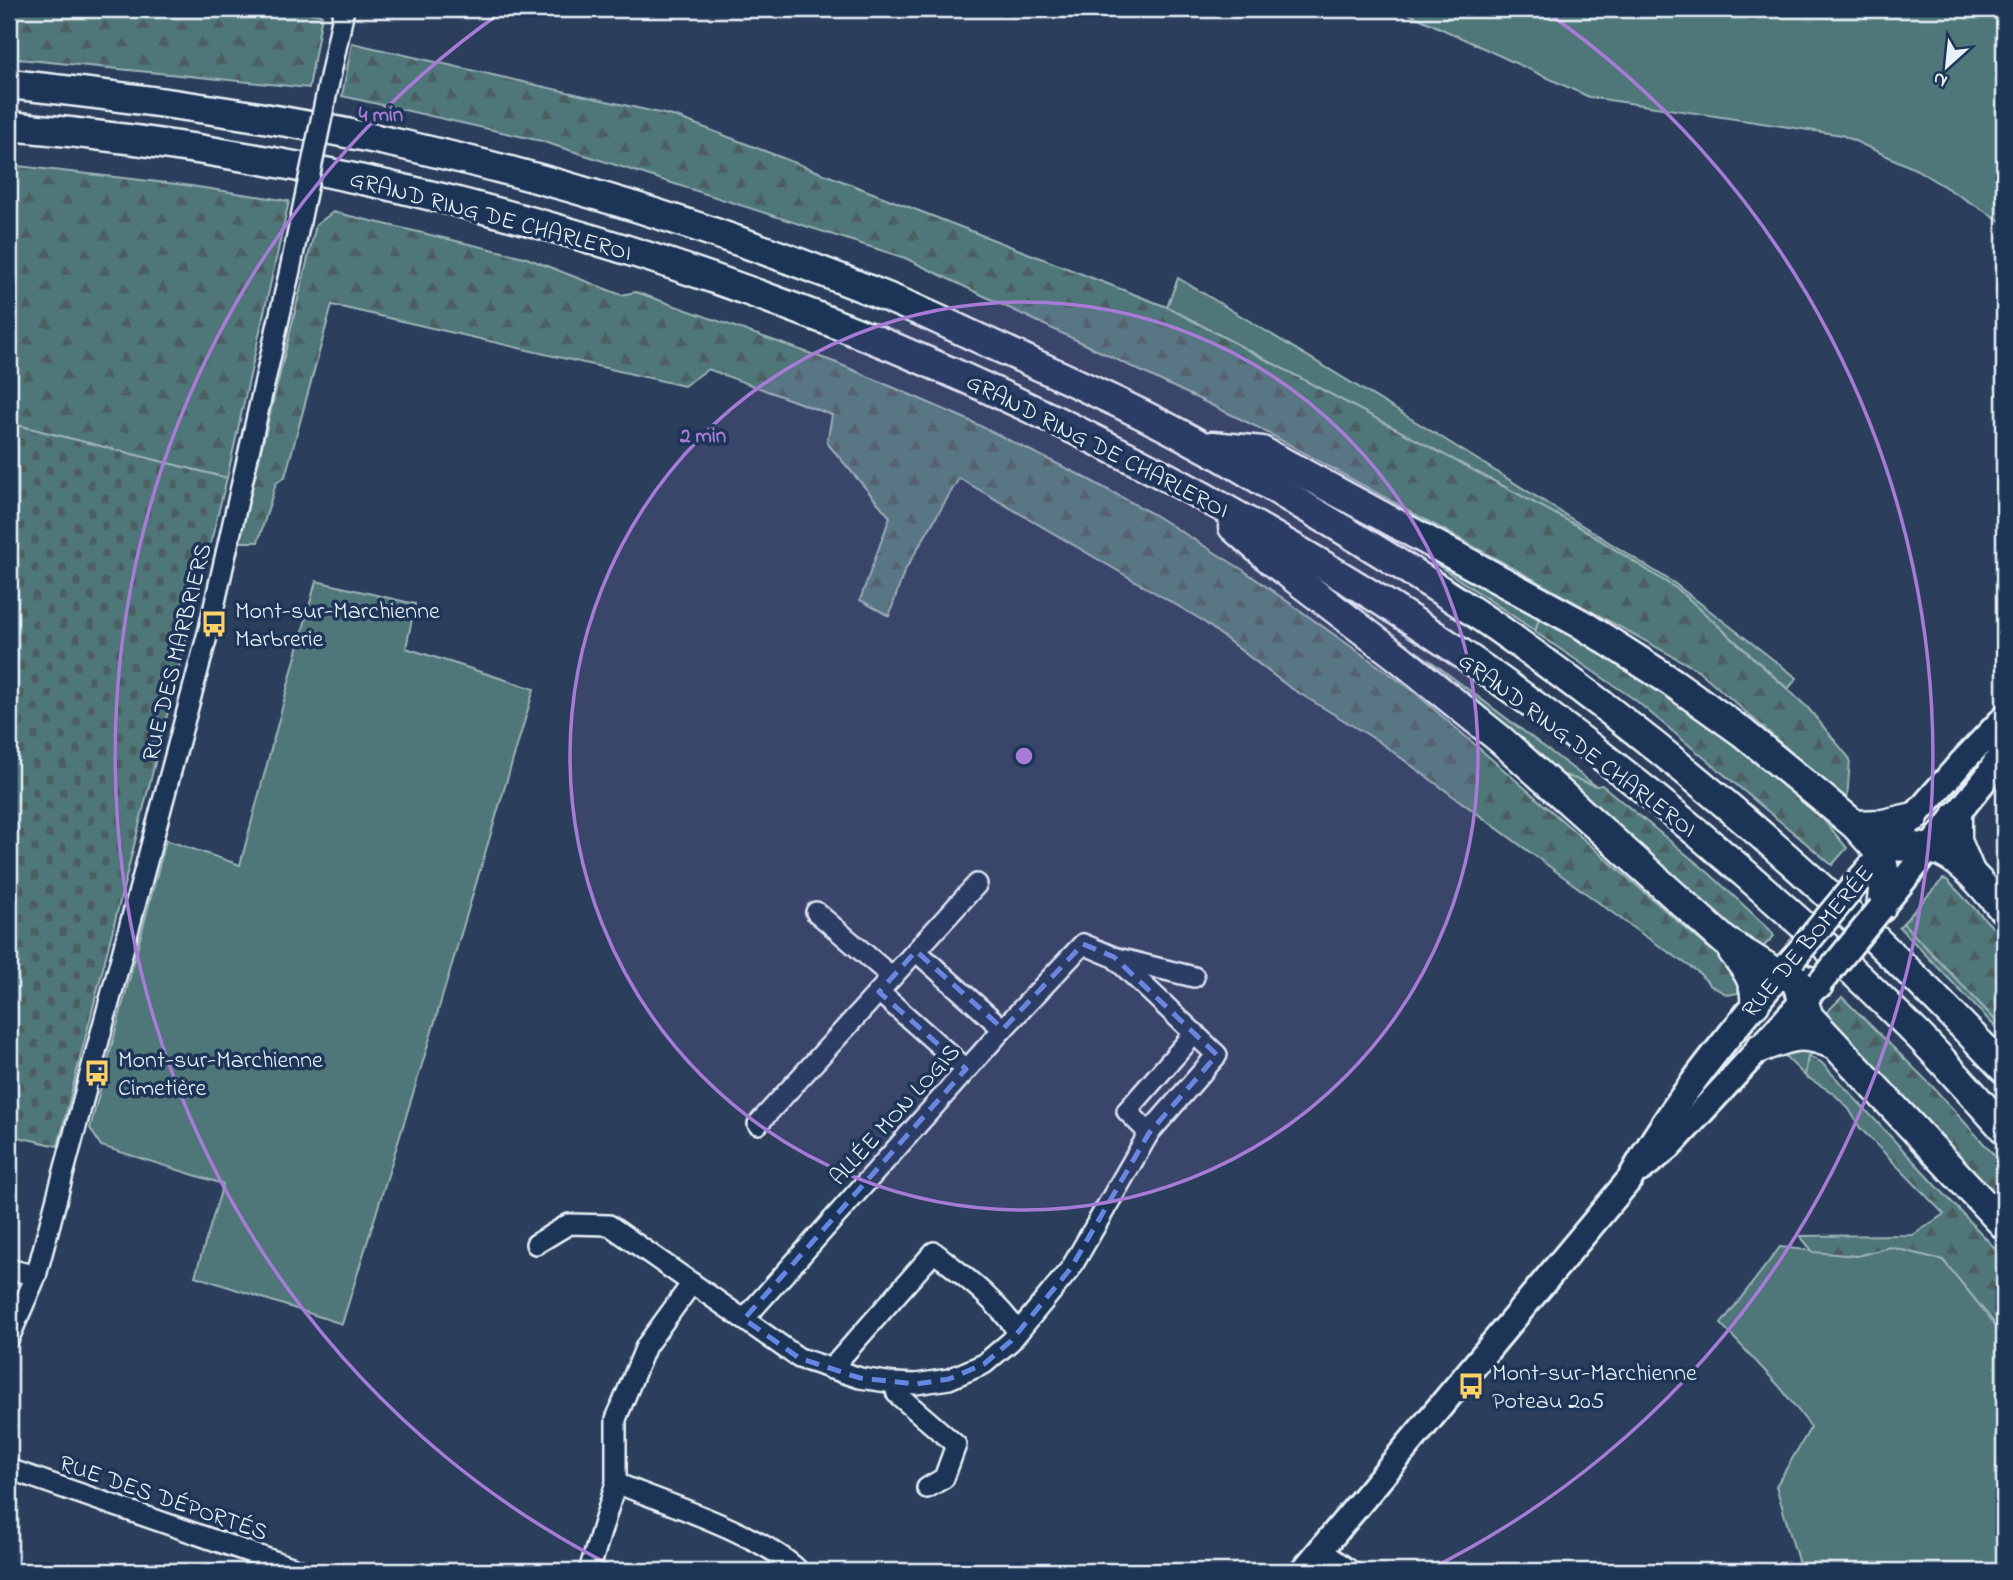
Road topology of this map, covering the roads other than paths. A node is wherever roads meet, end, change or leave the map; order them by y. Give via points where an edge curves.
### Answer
1 (344, 9) edge
2 (9, 84) edge
3 (9, 126) edge
4 (1202, 445) junction
5 (1183, 484) junction
6 (2004, 718) edge
7 (2004, 749) edge
8 (1956, 815) junction
9 (1914, 817) junction
10 (1855, 825) junction
11 (1929, 849) junction
12 (1970, 872) junction
13 (1882, 878) junction
14 (978, 884) dead end
15 (2004, 910) edge
16 (816, 912) dead end
17 (1725, 941) junction
18 (916, 951) junction
19 (1114, 957) junction
20 (1194, 976) dead end
21 (892, 977) junction
22 (1798, 979) junction
23 (879, 992) junction
24 (1755, 1004) junction
25 (1003, 1029) junction
26 (1195, 1034) junction
27 (1837, 1046) junction
28 (1760, 1048) junction
29 (966, 1069) junction
30 (2004, 1069) edge
31 (758, 1124) dead end
32 (2004, 1129) edge
33 (1149, 1133) junction
34 (1630, 1179) junction
35 (2004, 1225) edge
36 (536, 1244) dead end
37 (9, 1269) edge
38 (36, 1276) junction
39 (692, 1283) junction
40 (744, 1319) junction
41 (1018, 1332) junction
42 (9, 1338) edge
43 (831, 1369) junction
44 (894, 1383) junction
45 (9, 1469) edge
46 (616, 1483) junction
47 (927, 1488) dead end
48 (1321, 1550) junction
49 (294, 1570) edge
50 (589, 1571) edge
51 (799, 1571) edge
52 (1303, 1571) edge
53 (1351, 1571) edge

1 - 38 street, RUE DES MARBRIERS, bridge via 209,629
2 - 4 highway, GRAND RING DE CHARLEROI via 275,120 404,145 568,187 895,300
3 - 5 highway, GRAND RING DE CHARLEROI via 89,133 267,160 557,227 718,279 880,340 1034,409
4 - 10 highway via 1262,451 1583,625 1742,732
4 - 30 highway, GRAND RING DE CHARLEROI via 1494,626 1633,728 1856,919
5 - 17 highway via 1272,561 1501,740
5 - 32 highway, GRAND RING DE CHARLEROI via 1332,570 1469,658 1609,762 1736,866 1830,951 1922,1039
6 - 9 main road, RUE DE BOMERÉE
7 - 8 main road, RUE DE BOMERÉE
8 - 11 main road, RUE DE BOMERÉE
8 - 12 highway via 1957,841
9 - 10 highway
9 - 13 main road, RUE DE BOMERÉE
10 - 13 highway
11 - 12 highway via 1944,853
11 - 13 highway
11 - 13 main road, RUE DE BOMERÉE
12 - 15 highway
13 - 22 main road, RUE DE BOMERÉE, bridge
13 - 22 main road, RUE DE BOMERÉE, bridge
14 - 18 street
16 - 21 street
17 - 22 highway
17 - 24 highway via 1752,978
18 - 21 street
18 - 25 street
19 - 20 street
19 - 25 street, ALLÉE MON LOGIS via 1083,944
19 - 26 street
21 - 23 street
22 - 24 main road, RUE DE BOMERÉE
22 - 27 highway via 1810,1017
22 - 28 main road, RUE DE BOMERÉE
23 - 29 street
23 - 31 street
24 - 34 main road, RUE DE BOMERÉE via 1652,1139
25 - 29 street, ALLÉE MON LOGIS
26 - 33 street via 1127,1111
26 - 33 street via 1217,1055
27 - 28 highway via 1802,1035
27 - 35 highway
28 - 34 main road, RUE DE BOMERÉE via 1669,1147
29 - 40 street, ALLÉE MON LOGIS
33 - 41 street via 1072,1268
34 - 48 main road, RUE DE BOMERÉE
36 - 39 street via 569,1224 609,1225
37 - 38 street
38 - 42 street, RUE DES MARBRIERS
39 - 40 street
39 - 46 street via 646,1346 616,1419
40 - 43 street via 799,1359
41 - 43 street via 1004,1312 934,1252
41 - 44 street via 984,1364 949,1379
43 - 44 street
44 - 47 street via 897,1394 956,1445 944,1478
45 - 49 street, RUE DES DÉPORTÉS
46 - 50 street
46 - 51 street via 736,1532
48 - 52 main road, RUE DE BOMERÉE
48 - 53 street

